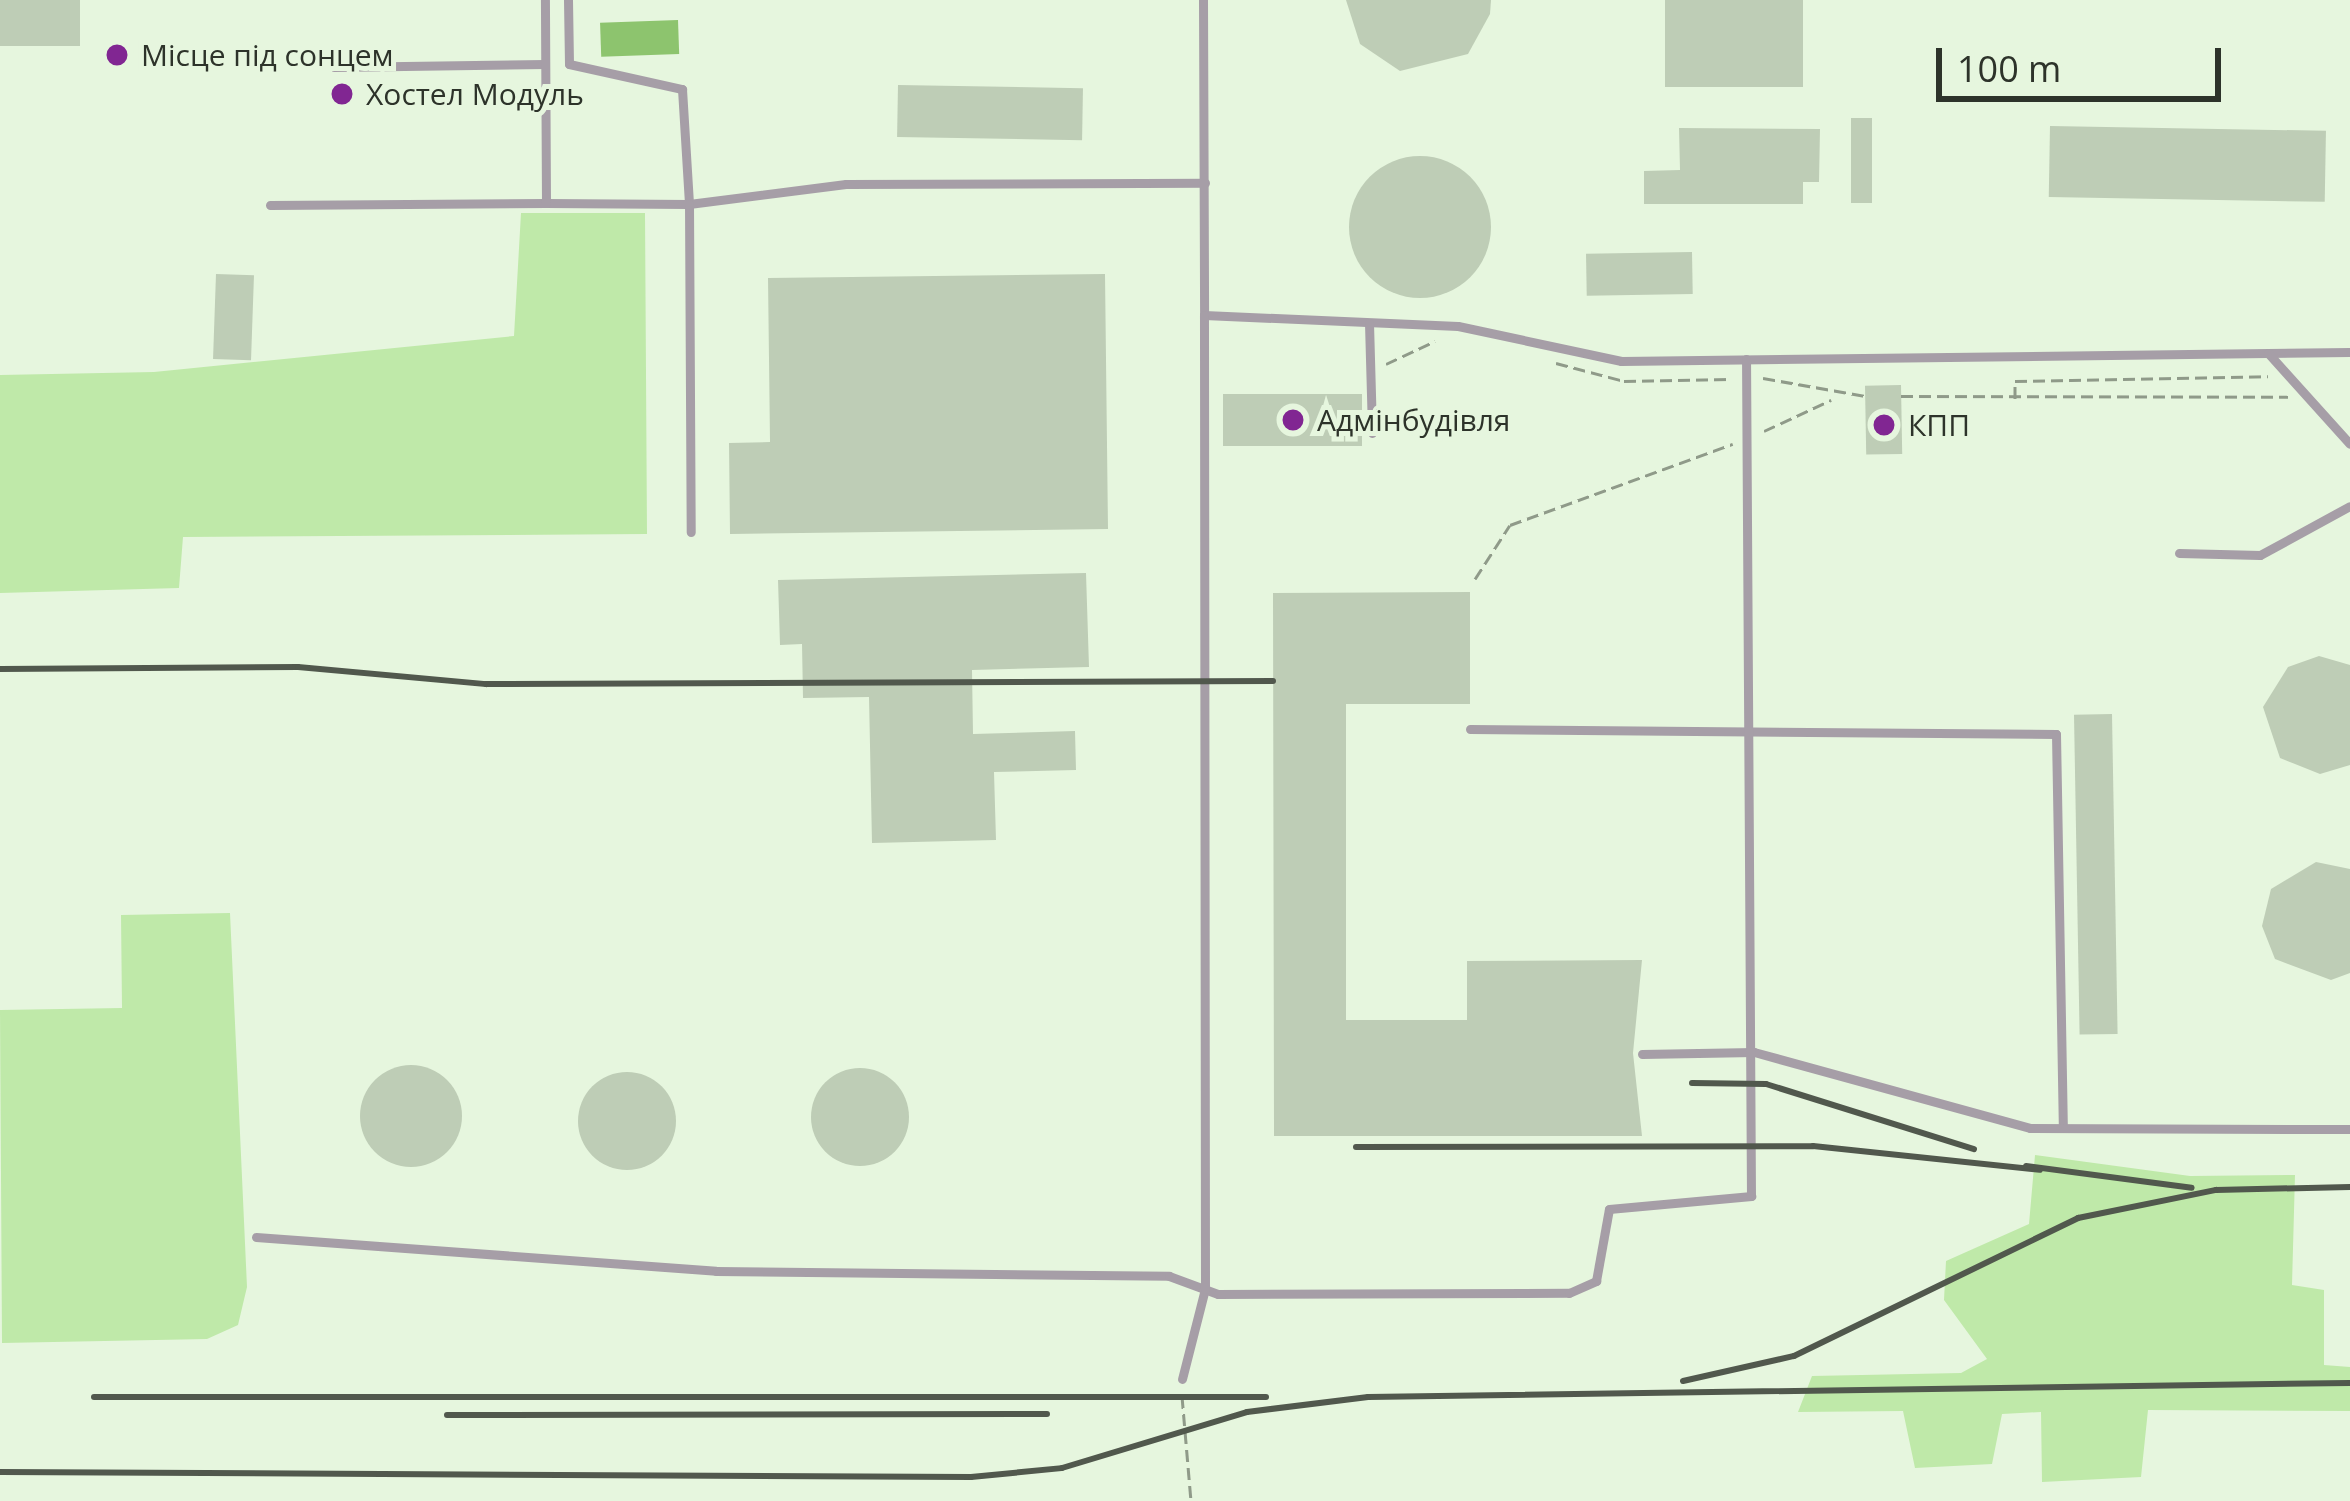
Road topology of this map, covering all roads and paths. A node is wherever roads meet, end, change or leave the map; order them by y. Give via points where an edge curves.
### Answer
1 (545, 0) edge
2 (568, 0) edge
3 (1203, 0) edge
4 (545, 64) junction
5 (334, 67) dead end
6 (1205, 183) junction
7 (546, 203) junction
8 (689, 204) junction
9 (270, 205) dead end
10 (1204, 315) junction
11 (1369, 323) junction
12 (2350, 352) edge
13 (2268, 353) junction
14 (1746, 359) junction
15 (2288, 375) junction
16 (1901, 396) dead end
17 (2307, 397) junction
18 (1833, 399) dead end
19 (2015, 399) junction
20 (1372, 433) dead end
21 (1749, 438) junction
22 (2350, 444) edge
23 (2350, 506) edge
24 (691, 532) dead end
25 (2179, 553) dead end
26 (1475, 579) dead end
27 (1470, 729) dead end
28 (1751, 732) junction
29 (1754, 1052) junction
30 (1642, 1054) dead end
31 (2063, 1127) junction
32 (2350, 1129) edge
33 (256, 1237) dead end
34 (1205, 1289) junction
35 (1182, 1378) joint
36 (1191, 1501) edge

1 - 4 lane
2 - 8 lane via 569,64 682,88
3 - 6 lane
4 - 5 lane
4 - 7 lane
6 - 8 lane via 846,184
6 - 10 lane
7 - 8 lane
7 - 9 lane
8 - 24 lane
10 - 11 lane
10 - 34 lane
11 - 14 lane via 1457,326 1621,361
11 - 20 lane
12 - 13 lane
13 - 14 lane
13 - 15 lane
14 - 21 lane
15 - 17 lane
15 - 19 path via 2015,381
16 - 19 path
17 - 19 path
17 - 22 lane
18 - 21 path
21 - 26 path via 1510,525
21 - 28 lane
23 - 25 lane via 2260,556
27 - 28 lane
28 - 29 lane
28 - 31 lane via 2056,734
29 - 30 lane
29 - 31 lane via 2002,1124
29 - 34 lane via 1751,1196 1609,1209 1588,1290
31 - 32 lane
33 - 34 lane via 716,1270 1169,1276
34 - 35 lane
35 - 36 path

